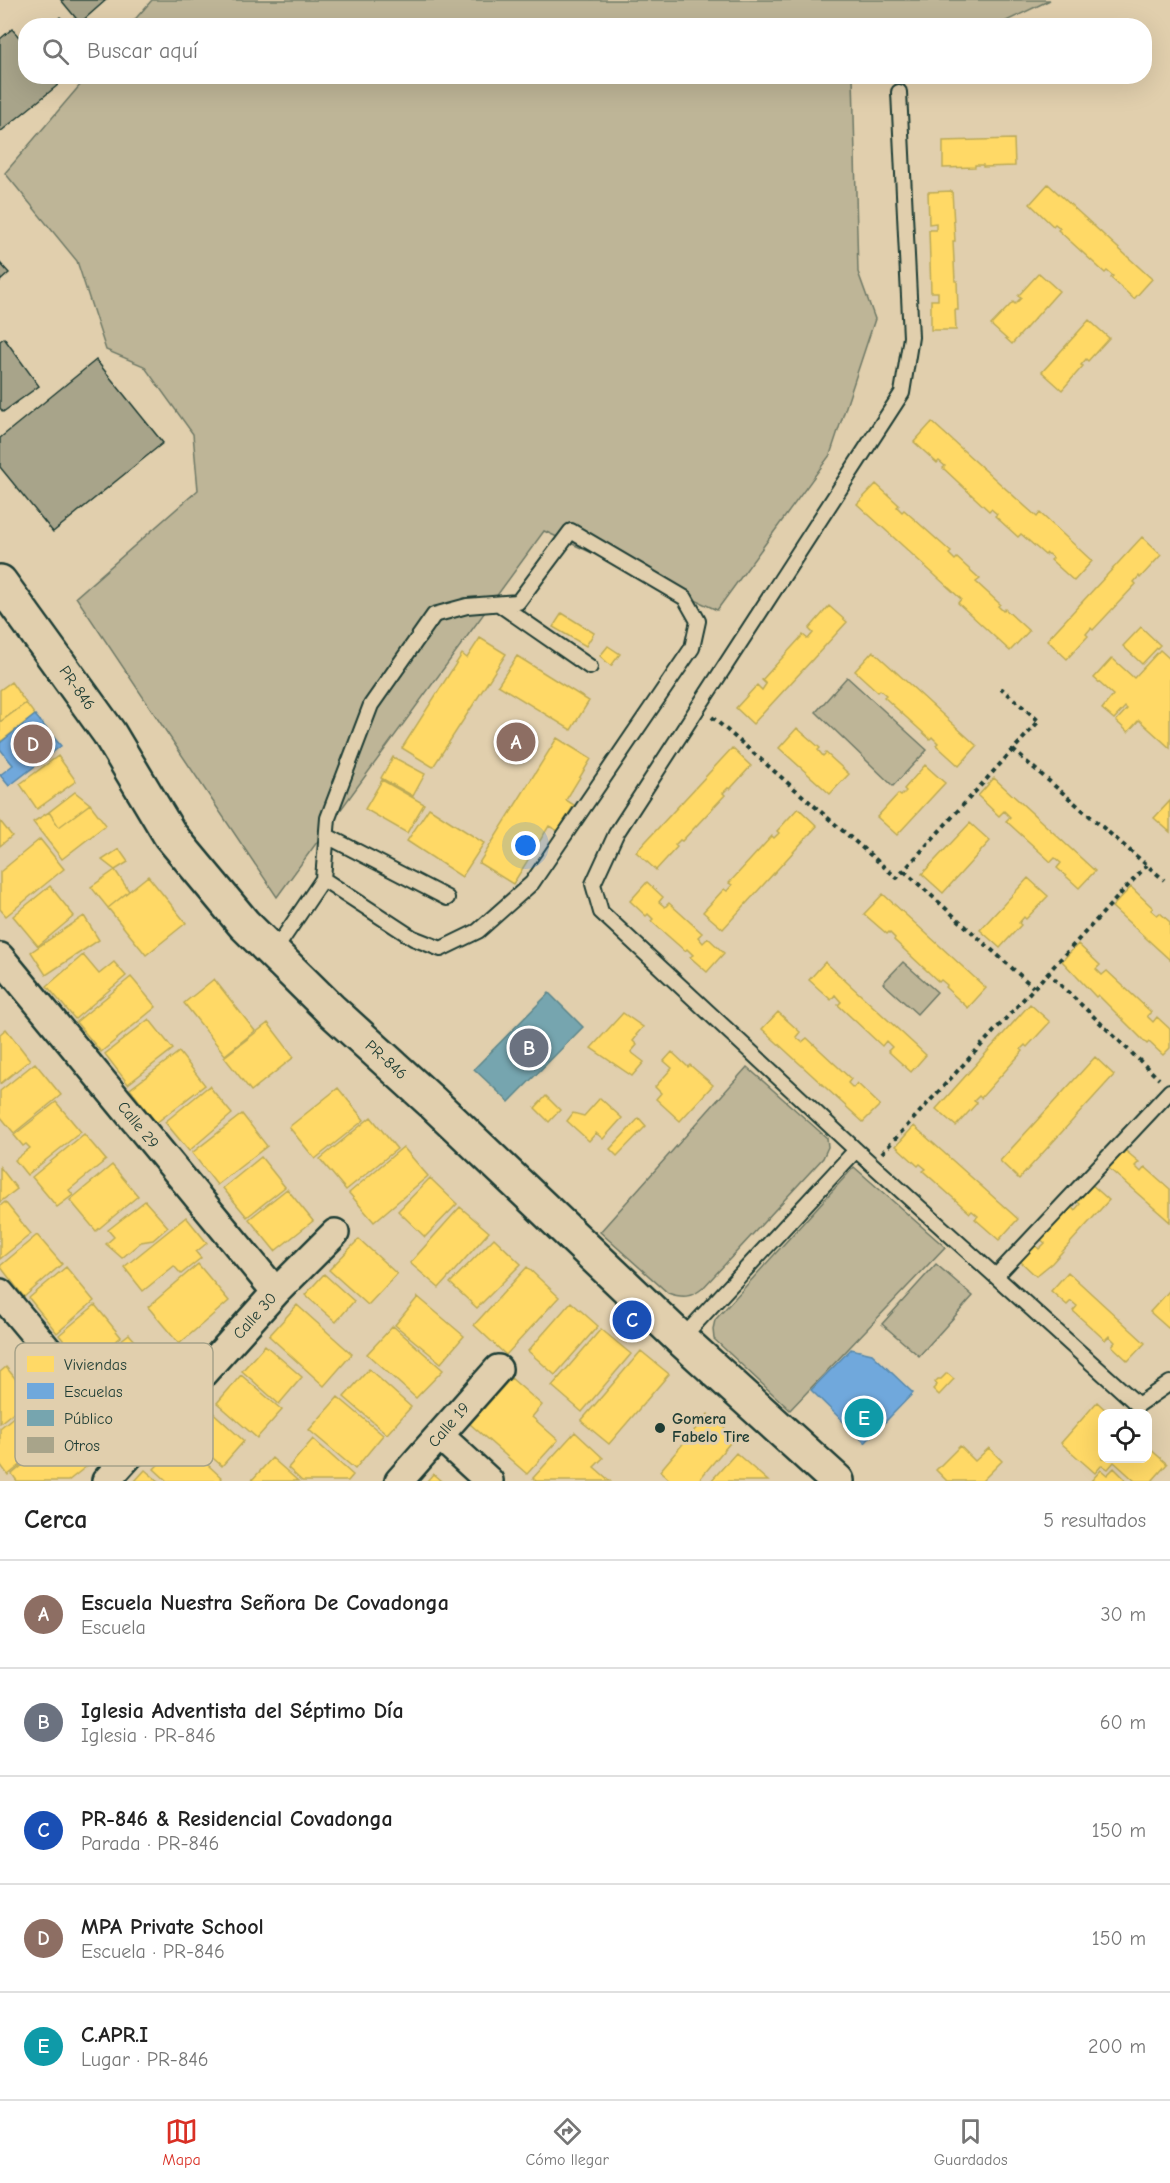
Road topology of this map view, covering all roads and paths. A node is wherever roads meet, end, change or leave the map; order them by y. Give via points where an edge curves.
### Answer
1 (899, 92) dead end
2 (3, 591) edge
3 (499, 604) junction
4 (591, 667) dead end
5 (1001, 688) dead end
6 (700, 707) junction
7 (1013, 750) junction
8 (327, 836) junction
9 (1147, 865) junction
10 (904, 871) junction
11 (323, 879) junction
12 (1164, 880) dead end
13 (447, 898) dead end
14 (273, 952) junction
15 (0, 957) edge
16 (1047, 972) junction
17 (1033, 987) junction
18 (1166, 1087) edge
19 (856, 1150) junction
20 (872, 1164) junction
21 (335, 1233) dead end
22 (996, 1276) junction
23 (276, 1292) junction
24 (0, 1293) edge
25 (681, 1339) junction
26 (42, 1343) edge
27 (213, 1362) edge
28 (498, 1369) dead end
29 (1170, 1383) edge
30 (440, 1437) junction
31 (120, 1466) edge
32 (827, 1478) edge
33 (106, 1481) edge
34 (399, 1481) edge
35 (489, 1481) edge

1 - 6 lane via 911,337 902,393
2 - 14 street, PR-846 / PR-846 via 109,733 170,835 244,924
3 - 4 lane
3 - 8 lane via 467,606 434,615 371,705 328,818
3 - 11 lane via 518,602 571,531 685,598 698,621 692,648 532,883 478,931 441,949 413,938
5 - 7 path via 1039,722
6 - 10 path via 897,878
6 - 19 lane via 616,834 593,884 601,912
7 - 9 path
7 - 10 path
8 - 11 lane
8 - 13 lane
9 - 12 path
9 - 16 path
10 - 17 path
11 - 14 lane
14 - 25 street, PR-846 / PR-846
15 - 23 street, Calle 29
16 - 17 path
16 - 18 path
17 - 20 path
18 - 22 lane
19 - 20 lane
19 - 25 lane
20 - 22 lane
21 - 23 street, Calle 30
22 - 29 lane via 1138,1405
23 - 27 street, Calle 30
24 - 26 street
25 - 32 street, PR-846 / PR-846
28 - 30 street, Calle 19
30 - 34 street, Calle 19
30 - 35 street
31 - 33 street, Calle 30

